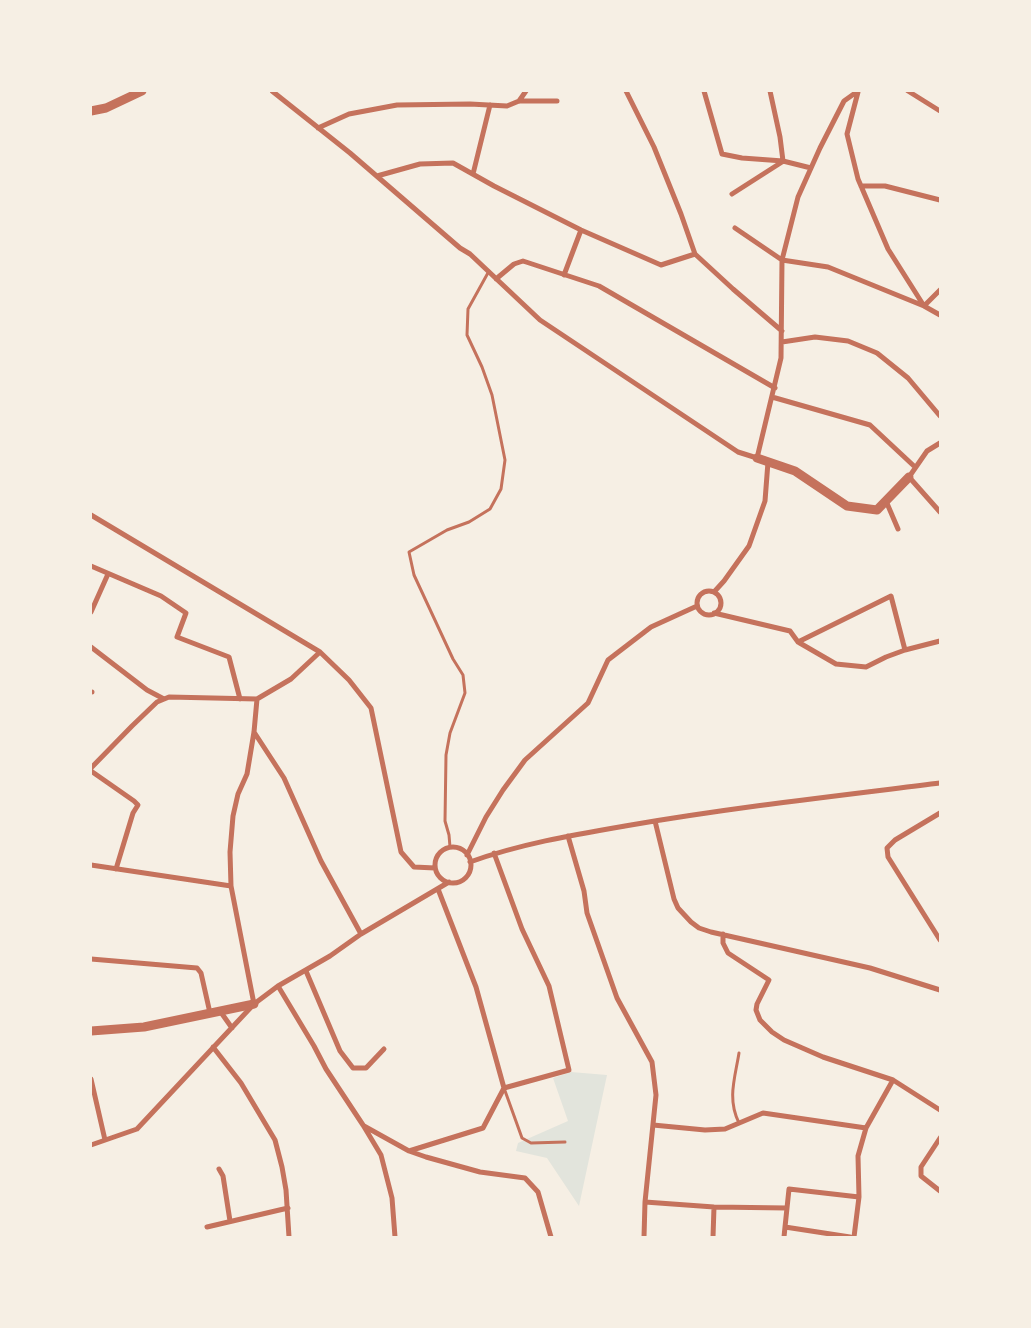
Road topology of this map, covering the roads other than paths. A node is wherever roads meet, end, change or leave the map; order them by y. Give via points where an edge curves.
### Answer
1 (142, 91) edge
2 (272, 91) edge
3 (526, 91) edge
4 (626, 91) edge
5 (704, 91) edge
6 (770, 91) edge
7 (858, 91) edge
8 (908, 91) edge
9 (520, 101) junction
10 (557, 101) dead end
11 (490, 106) junction
12 (91, 111) edge
13 (940, 112) edge
14 (318, 128) junction
15 (783, 161) junction
16 (811, 168) junction
17 (473, 174) junction
18 (377, 176) junction
19 (861, 186) junction
20 (732, 194) dead end
21 (940, 200) edge
22 (735, 228) dead end
23 (581, 230) junction
24 (695, 254) junction
25 (782, 260) junction
26 (488, 271) junction
27 (564, 275) junction
28 (496, 279) junction
29 (940, 290) edge
30 (924, 306) junction
31 (940, 315) edge
32 (782, 332) junction
33 (782, 342) junction
34 (774, 388) junction
35 (772, 397) junction
36 (940, 416) edge
37 (940, 443) edge
38 (757, 458) junction
39 (768, 462) junction
40 (915, 467) junction
41 (909, 477) junction
42 (886, 500) junction
43 (940, 512) edge
44 (91, 515) edge
45 (898, 530) dead end
46 (91, 566) edge
47 (108, 574) junction
48 (714, 592) junction
49 (697, 606) junction
50 (91, 612) edge
51 (714, 613) junction
52 (940, 641) edge
53 (798, 642) junction
54 (91, 647) edge
55 (905, 650) junction
56 (320, 652) junction
57 (164, 699) junction
58 (240, 699) junction
59 (257, 699) junction
60 (254, 732) junction
61 (91, 769) edge
62 (940, 782) edge
63 (939, 817) edge
64 (655, 821) junction
65 (568, 836) junction
66 (450, 847) junction
67 (494, 853) junction
68 (468, 855) junction
69 (470, 862) junction
70 (91, 865) edge
71 (435, 868) junction
72 (116, 869) junction
73 (448, 882) junction
74 (231, 886) junction
75 (438, 889) junction
76 (361, 934) junction
77 (722, 934) junction
78 (940, 940) edge
79 (91, 960) edge
80 (306, 970) junction
81 (278, 986) junction
82 (939, 989) edge
83 (254, 1004) junction
84 (219, 1011) junction
85 (210, 1013) junction
86 (232, 1028) junction
87 (91, 1031) edge
88 (213, 1047) junction
89 (384, 1049) dead end
90 (739, 1053) dead end
91 (91, 1079) edge
92 (893, 1080) junction
93 (504, 1088) junction
94 (940, 1110) edge
95 (739, 1123) junction
96 (364, 1125) junction
97 (653, 1125) junction
98 (866, 1128) junction
99 (940, 1138) edge
100 (105, 1140) junction
101 (565, 1142) dead end
102 (91, 1145) edge
103 (409, 1151) junction
104 (219, 1170) dead end
105 (940, 1191) edge
106 (859, 1197) junction
107 (645, 1202) junction
108 (714, 1207) junction
109 (288, 1208) junction
110 (786, 1208) junction
111 (230, 1221) junction
112 (207, 1227) dead end
113 (785, 1228) junction
114 (289, 1237) edge
115 (395, 1237) edge
116 (551, 1237) edge
117 (644, 1237) edge
118 (712, 1237) edge
119 (784, 1237) edge
120 (852, 1237) edge

1 - 12 street via 106,108
2 - 14 street
3 - 9 street
4 - 24 street via 654,147
5 - 15 street via 722,154
6 - 15 street
7 - 16 street via 844,101
7 - 19 street via 847,134
8 - 13 street
9 - 10 street
9 - 11 street via 507,106
11 - 14 street via 397,105 349,114
11 - 17 street
14 - 18 street
15 - 16 street
15 - 20 street
16 - 25 street via 798,197
17 - 18 street via 453,163 420,164
17 - 23 street
18 - 26 street
19 - 21 street via 885,186
19 - 30 street via 888,249
22 - 25 street
23 - 24 street via 661,265
23 - 27 street
24 - 32 street
25 - 30 street via 828,267
25 - 32 street
26 - 28 street
26 - 66 lane via 468,309 467,336 492,395 505,460 501,489 490,509 409,552 414,575 463,674 464,693 446,755 445,821
27 - 28 street via 523,262 514,264
27 - 34 street via 599,286
28 - 38 street via 540,320 738,452
29 - 30 street
30 - 31 street
32 - 33 street
33 - 34 street
33 - 36 street via 814,337 848,341 877,353 908,378
34 - 35 street
35 - 38 street
35 - 40 street via 870,425
37 - 40 street via 928,451
38 - 39 street
39 - 42 street via 795,470 847,506 877,510
39 - 48 street via 765,501 749,546
40 - 41 street
41 - 42 street
41 - 43 street
42 - 45 street
44 - 56 street
46 - 47 street
47 - 50 street
47 - 58 street via 161,596 186,613 177,637 229,657
48 - 49 street via 702,593
48 - 51 street via 720,601
49 - 51 street via 702,613
49 - 68 street via 651,627 608,660 588,703 524,760 486,817
51 - 53 street via 790,631
52 - 55 street
53 - 55 street via 836,664 866,667
53 - 55 street via 892,596
54 - 57 street via 147,690
56 - 59 street via 291,679
56 - 71 street via 350,680 371,708 402,852 414,866
57 - 58 street
57 - 61 street via 157,702
58 - 59 street
59 - 60 street
60 - 74 street via 247,774 233,816
60 - 76 street via 284,778 321,861
61 - 72 street via 138,805
62 - 64 street
63 - 78 street via 895,840 887,848 888,857
64 - 65 street
64 - 77 street via 678,908 699,928
65 - 67 street
65 - 97 street via 587,913 617,998 652,1062 656,1095
66 - 68 street
66 - 71 street via 437,857
67 - 69 street
67 - 93 street via 522,929 549,986 569,1070
68 - 69 street
69 - 73 street via 465,878
70 - 72 street
71 - 73 street
72 - 74 street
73 - 75 street
74 - 83 street
75 - 76 street
75 - 93 street via 476,987
76 - 80 street
77 - 82 street via 870,968
77 - 92 street via 728,953 769,980 756,1010 760,1020 772,1032 823,1057
79 - 85 street via 196,968 201,973
80 - 81 street
80 - 89 street via 340,1051 353,1068 366,1068
81 - 83 street
81 - 96 street via 326,1069
83 - 84 street
83 - 86 street
84 - 85 street
84 - 86 street
85 - 87 street via 144,1028
86 - 88 street
88 - 100 street via 137,1129
88 - 109 street via 241,1083 275,1140
90 - 95 lane via 732,1097
91 - 100 street
92 - 94 street
92 - 98 street
93 - 101 lane via 522,1138 532,1143
93 - 103 street via 483,1128
95 - 97 street via 725,1129 705,1130
95 - 98 street via 763,1113
96 - 103 street
96 - 115 street via 381,1155 392,1198
97 - 107 street
98 - 106 street via 858,1156
99 - 105 street via 921,1167 921,1176
100 - 102 street
103 - 116 street via 480,1172 524,1178 538,1192
104 - 111 street via 223,1176
106 - 110 street via 789,1190
106 - 120 street
107 - 108 street
107 - 117 street
108 - 110 street
108 - 118 street
109 - 111 street
109 - 114 street
110 - 113 street
111 - 112 street
113 - 119 street
113 - 120 street

